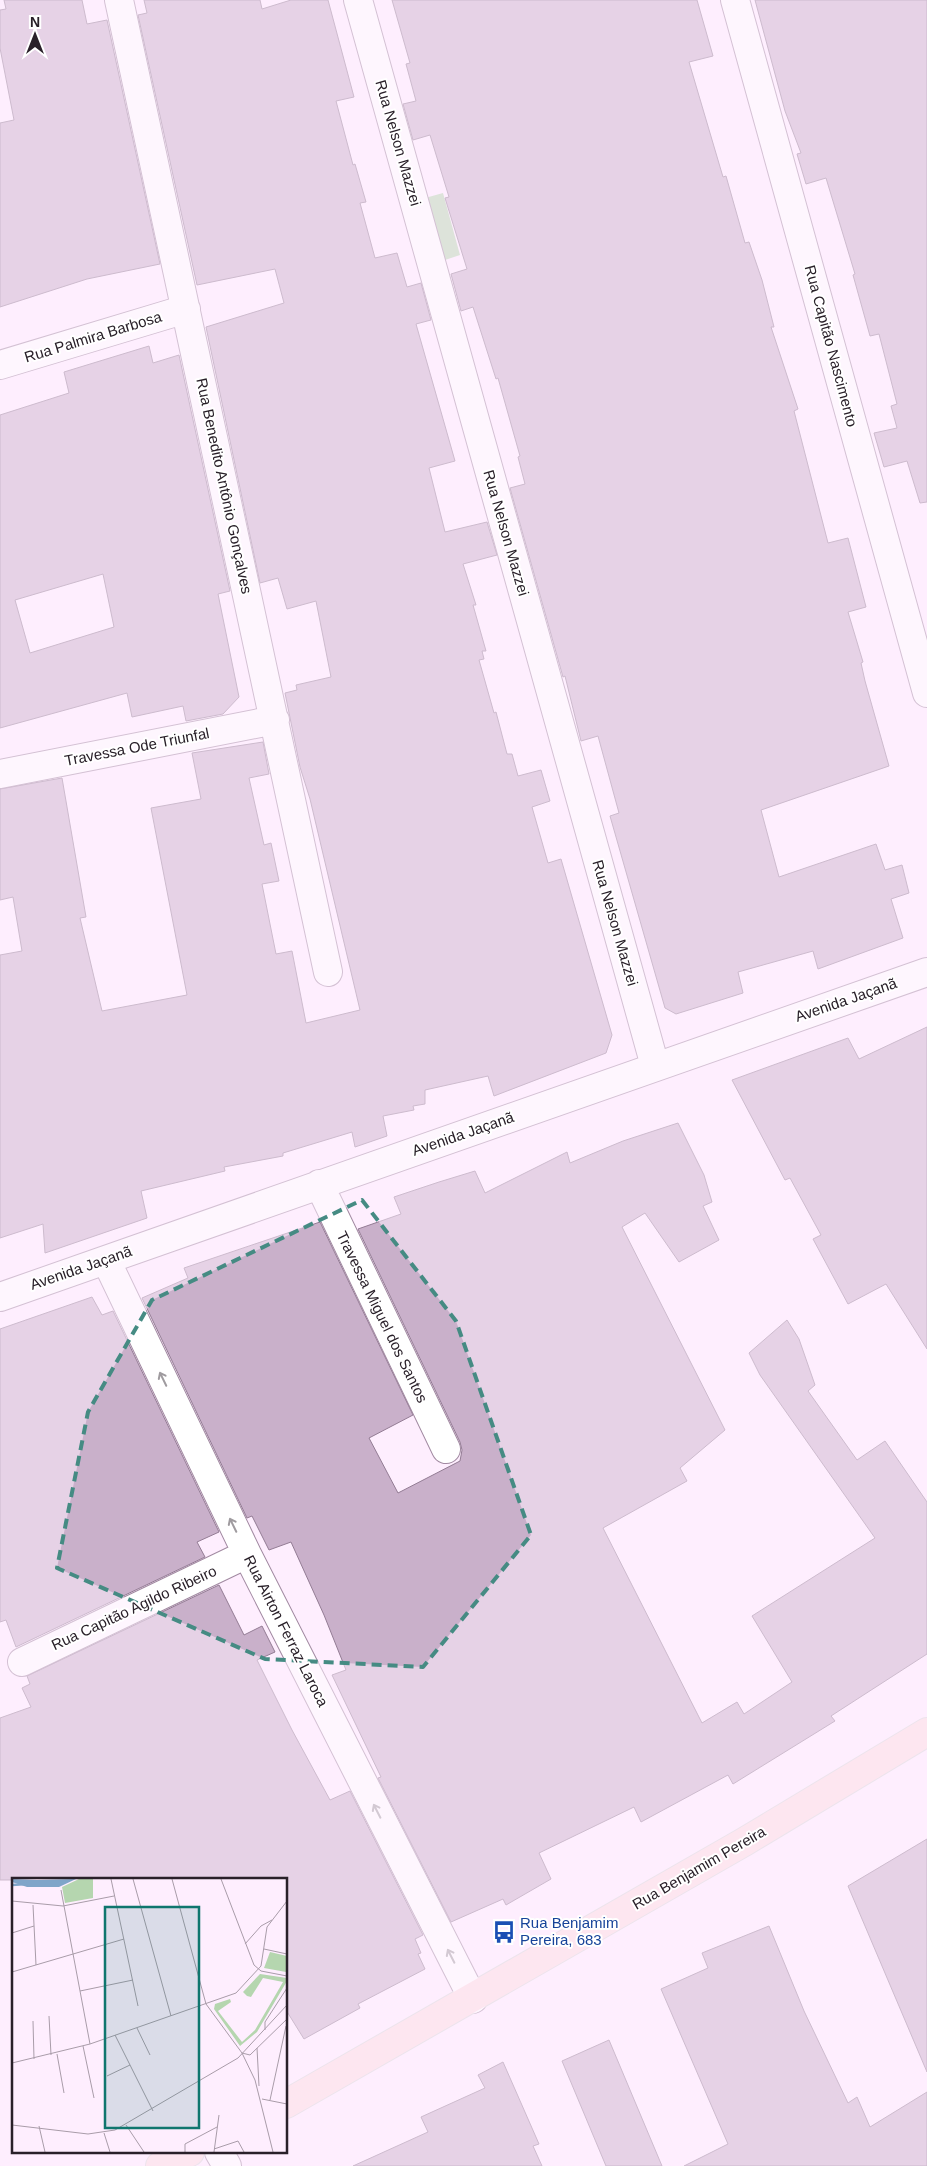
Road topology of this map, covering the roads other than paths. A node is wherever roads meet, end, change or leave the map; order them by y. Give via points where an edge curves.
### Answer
1 (119, 0) edge
2 (358, 0) edge
3 (735, 0) edge
4 (186, 309) junction
5 (0, 365) edge
6 (927, 693) edge
7 (275, 720) junction
8 (0, 774) edge
9 (328, 972) dead end
10 (927, 972) edge
11 (655, 1066) junction
12 (319, 1184) junction
13 (106, 1260) junction
14 (0, 1297) edge
15 (446, 1449) dead end
16 (247, 1554) junction
17 (22, 1662) dead end
18 (927, 1732) edge
19 (473, 1999) junction
20 (288, 2103) edge
21 (186, 2154) edge
22 (220, 2154) edge
23 (160, 2166) edge
24 (227, 2166) edge

1 - 4 street, Rua Benedito Antônio Gonçalves
2 - 11 street, Rua Nelson Mazzei
3 - 6 street, Rua Capitão Nascimento
4 - 5 street, Rua Palmira Barbosa
4 - 7 street, Rua Benedito Antônio Gonçalves
7 - 8 street, Travessa Ode Triunfal
7 - 9 street, Rua Benedito Antônio Gonçalves
10 - 11 street, Avenida Jaçanã
11 - 12 street, Avenida Jaçanã
12 - 13 street, Avenida Jaçanã
12 - 15 street, Travessa Miguel dos Santos
13 - 14 street, Avenida Jaçanã
16 -> 13 street, Rua Airton Ferraz Laroca
16 - 17 street, Rua Capitão Agildo Ribeiro
19 -> 16 street, Rua Airton Ferraz Laroca
18 - 19 main road, Rua Benjamim Pereira
19 - 20 main road, Rua Benjamim Pereira
21 - 23 main road
22 - 24 street

